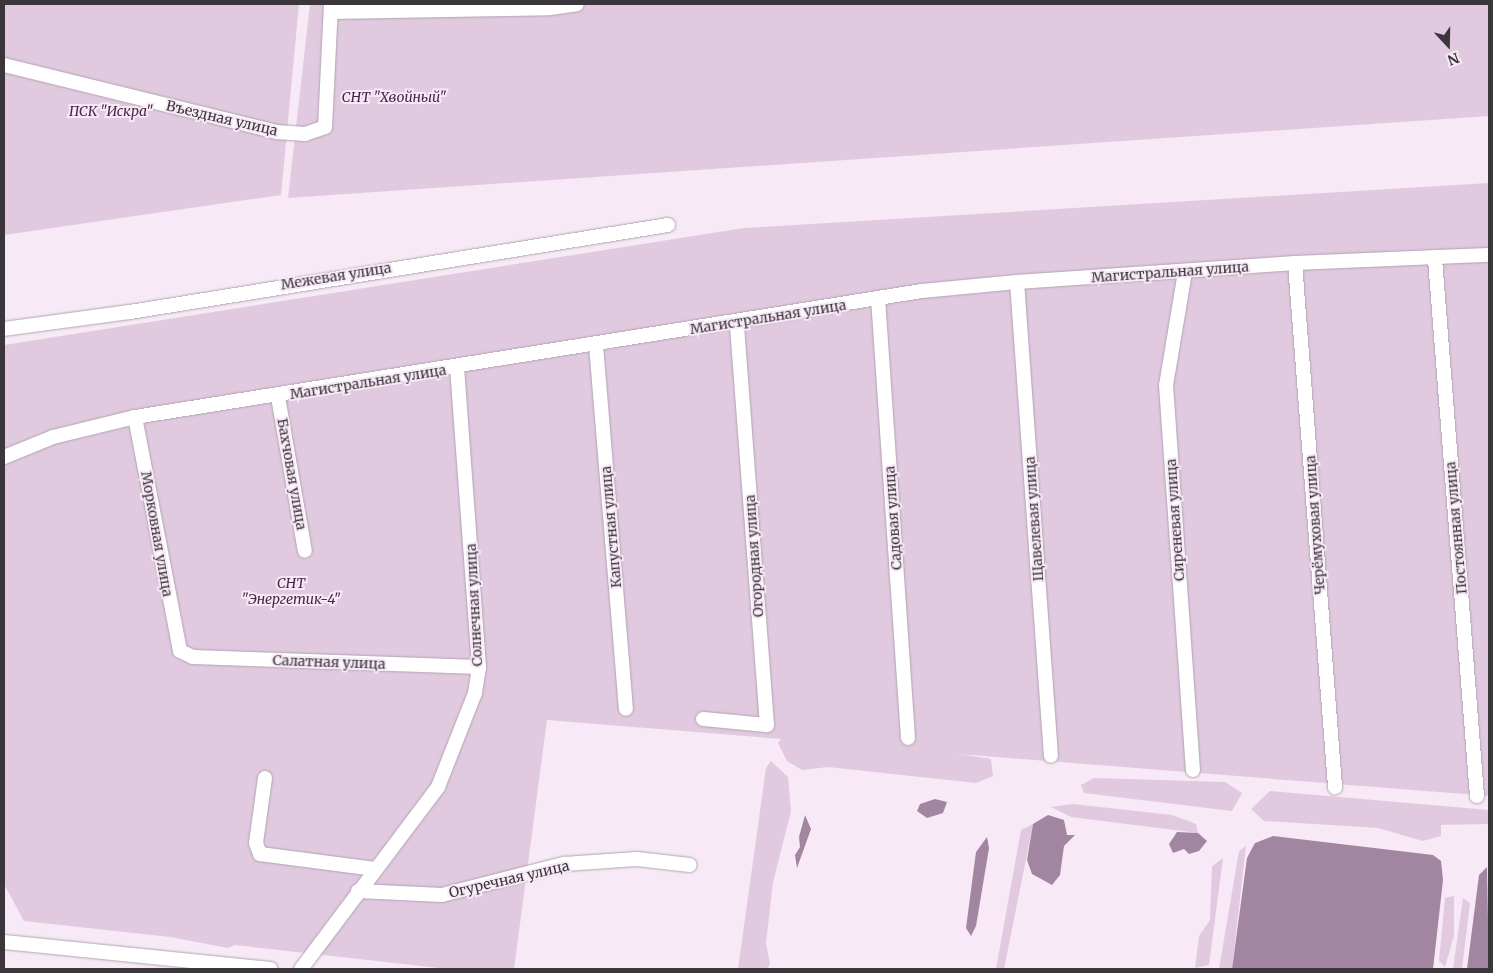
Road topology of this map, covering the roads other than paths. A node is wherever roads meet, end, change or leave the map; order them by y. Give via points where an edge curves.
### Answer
1 (577, 4) edge
2 (331, 8) edge
3 (4, 65) edge
4 (668, 225) dead end
5 (1489, 255) edge
6 (1435, 259) junction
7 (1295, 264) junction
8 (1185, 272) junction
9 (1017, 282) junction
10 (878, 298) junction
11 (737, 322) junction
12 (4, 329) edge
13 (596, 344) junction
14 (457, 368) junction
15 (278, 397) junction
16 (135, 418) junction
17 (4, 457) edge
18 (305, 551) dead end
19 (180, 651) joint
20 (479, 667) junction
21 (626, 709) dead end
22 (703, 720) dead end
23 (908, 738) dead end
24 (1051, 756) dead end
25 (1194, 770) dead end
26 (265, 778) dead end
27 (1335, 787) dead end
28 (1478, 796) dead end
29 (690, 865) dead end
30 (375, 869) junction
31 (358, 891) junction
32 (4, 942) edge
33 (271, 969) edge
34 (300, 969) edge

1 - 2 street via 550,8
2 - 3 street, Въездная улица via 324,128 304,134 276,132
4 - 12 street, Межевая улица via 130,312
5 - 6 street, Магистральная улица
6 - 7 street, Магистральная улица
6 - 28 street, Постоянная улица
7 - 8 street, Магистральная улица
7 - 27 street, Черёмуховая улица
8 - 9 street, Магистральная улица
8 - 25 street, Сиреневая улица via 1166,385
9 - 10 street, Магистральная улица
9 - 24 street, Щавелевая улица
10 - 11 street, Магистральная улица
10 - 23 street, Садовая улица
11 - 13 street, Магистральная улица
11 - 22 street, Огородная улица via 767,725
13 - 14 street, Магистральная улица
13 - 21 street, Капустная улица
14 - 15 street, Магистральная улица
14 - 20 street, Солнечная улица
15 - 16 street, Магистральная улица
15 - 18 street, Бахчовая улица
16 - 17 street, Магистральная улица via 53,437
16 - 19 street, Морковная улица
19 - 20 street, Салатная улица via 193,658
20 - 30 street, Солнечная улица via 467,718 438,787
26 - 30 street via 256,843 260,854
29 - 31 street, Огуречная улица via 637,859 564,864 442,895
30 - 31 street, Солнечная улица
31 - 34 street, Солнечная улица
32 - 33 street

